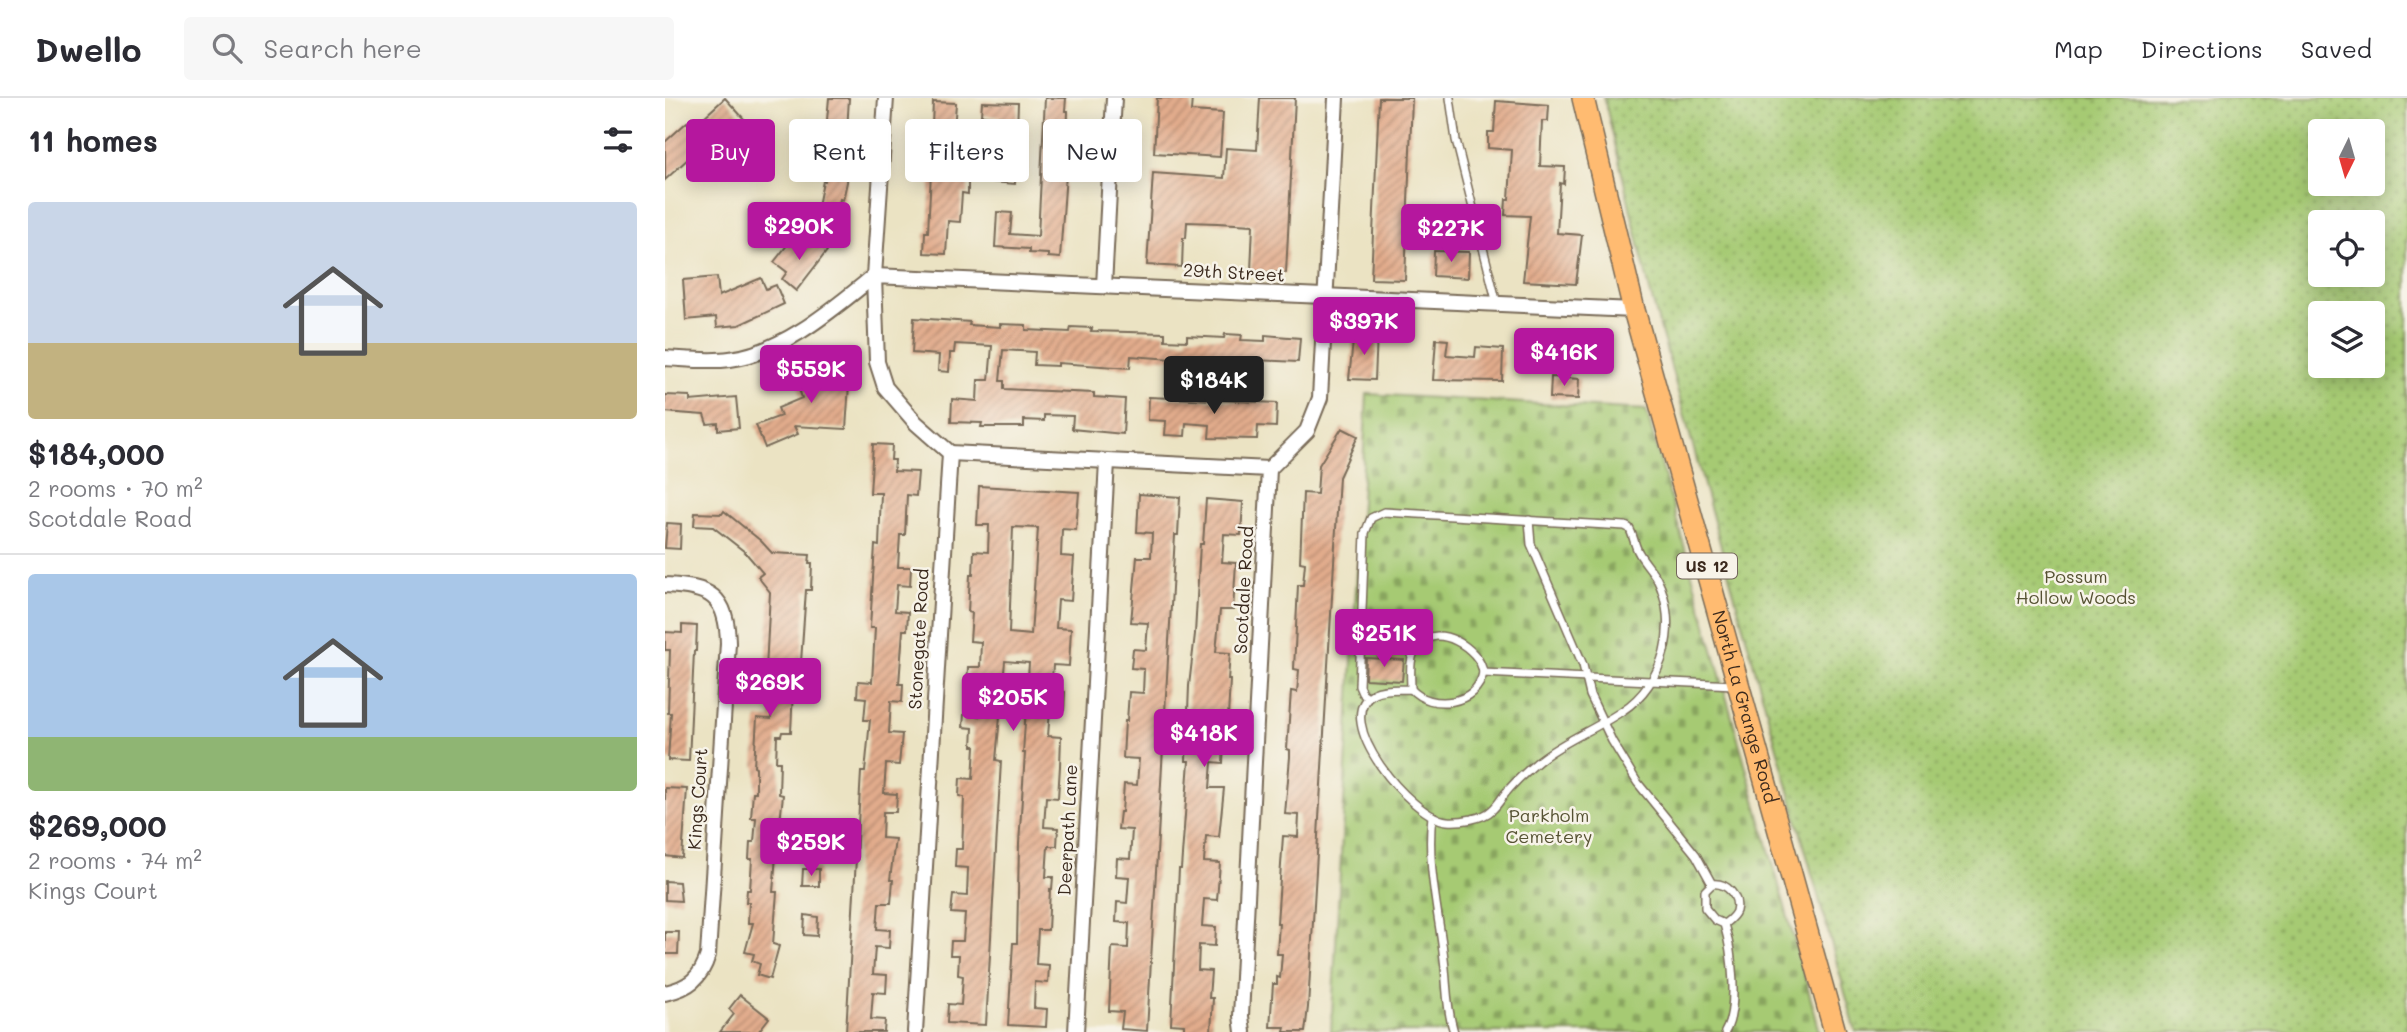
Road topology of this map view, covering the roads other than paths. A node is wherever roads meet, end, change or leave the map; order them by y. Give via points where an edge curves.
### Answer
1 (886, 98) edge
2 (1114, 98) edge
3 (1336, 98) edge
4 (1450, 98) edge
5 (1583, 98) edge
6 (874, 276) junction
7 (1104, 286) junction
8 (1326, 297) junction
9 (1497, 304) junction
10 (1635, 310) junction
11 (665, 358) edge
12 (950, 453) junction
13 (1107, 462) junction
14 (1269, 469) junction
15 (1529, 520) junction
16 (665, 584) edge
17 (1483, 673) junction
18 (1586, 678) junction
19 (1652, 681) junction
20 (1740, 685) junction
21 (1411, 689) junction
22 (1368, 697) junction
23 (1603, 722) junction
24 (1432, 816) junction
25 (1712, 884) junction
26 (1724, 924) junction
27 (665, 993) edge
28 (1730, 1030) edge
29 (915, 1032) edge
30 (1076, 1032) edge
31 (1243, 1032) edge
32 (1454, 1032) edge
33 (1835, 1032) edge

1 - 6 street
2 - 7 street
3 - 8 street
4 - 9 lane
5 - 10 main road, North La Grange Road / US 12
6 - 7 street, 29th Street
6 - 11 street via 809,325 772,346 731,359
6 - 12 street via 877,362 885,387
7 - 8 street, 29th Street
8 - 9 street, 29th Street
8 - 14 street via 1320,398 1307,431
9 - 10 street, 29th Street
10 - 20 main road, North La Grange Road / US 12
12 - 13 street
12 - 29 street, Stonegate Road
13 - 14 street
13 - 30 street, Deerpath Lane
14 - 31 street, Scotdale Road
15 - 18 lane via 1531,544
15 - 19 lane via 1629,528 1658,581 1667,612 1666,647
15 - 22 lane via 1384,512 1371,518 1365,533 1359,686
16 - 27 street, Kings Court via 692,586 714,597 727,630 708,955 697,978
17 - 18 lane
17 - 21 lane via 1472,693 1455,700 1434,701
17 - 21 lane via 1479,659 1466,646 1433,638 1418,645 1414,653
18 - 19 lane
18 - 23 lane
19 - 20 lane
19 - 23 lane via 1629,706
20 - 33 main road, North La Grange Road / US 12
21 - 22 lane via 1384,690
22 - 24 lane via 1361,714 1365,739 1386,774
23 - 24 lane via 1544,758 1486,814 1447,821
23 - 25 lane via 1624,765 1687,842
24 - 32 lane via 1430,866
25 - 26 lane via 1705,891 1705,908
25 - 26 lane via 1724,885 1737,902 1734,915
26 - 28 lane via 1732,978

